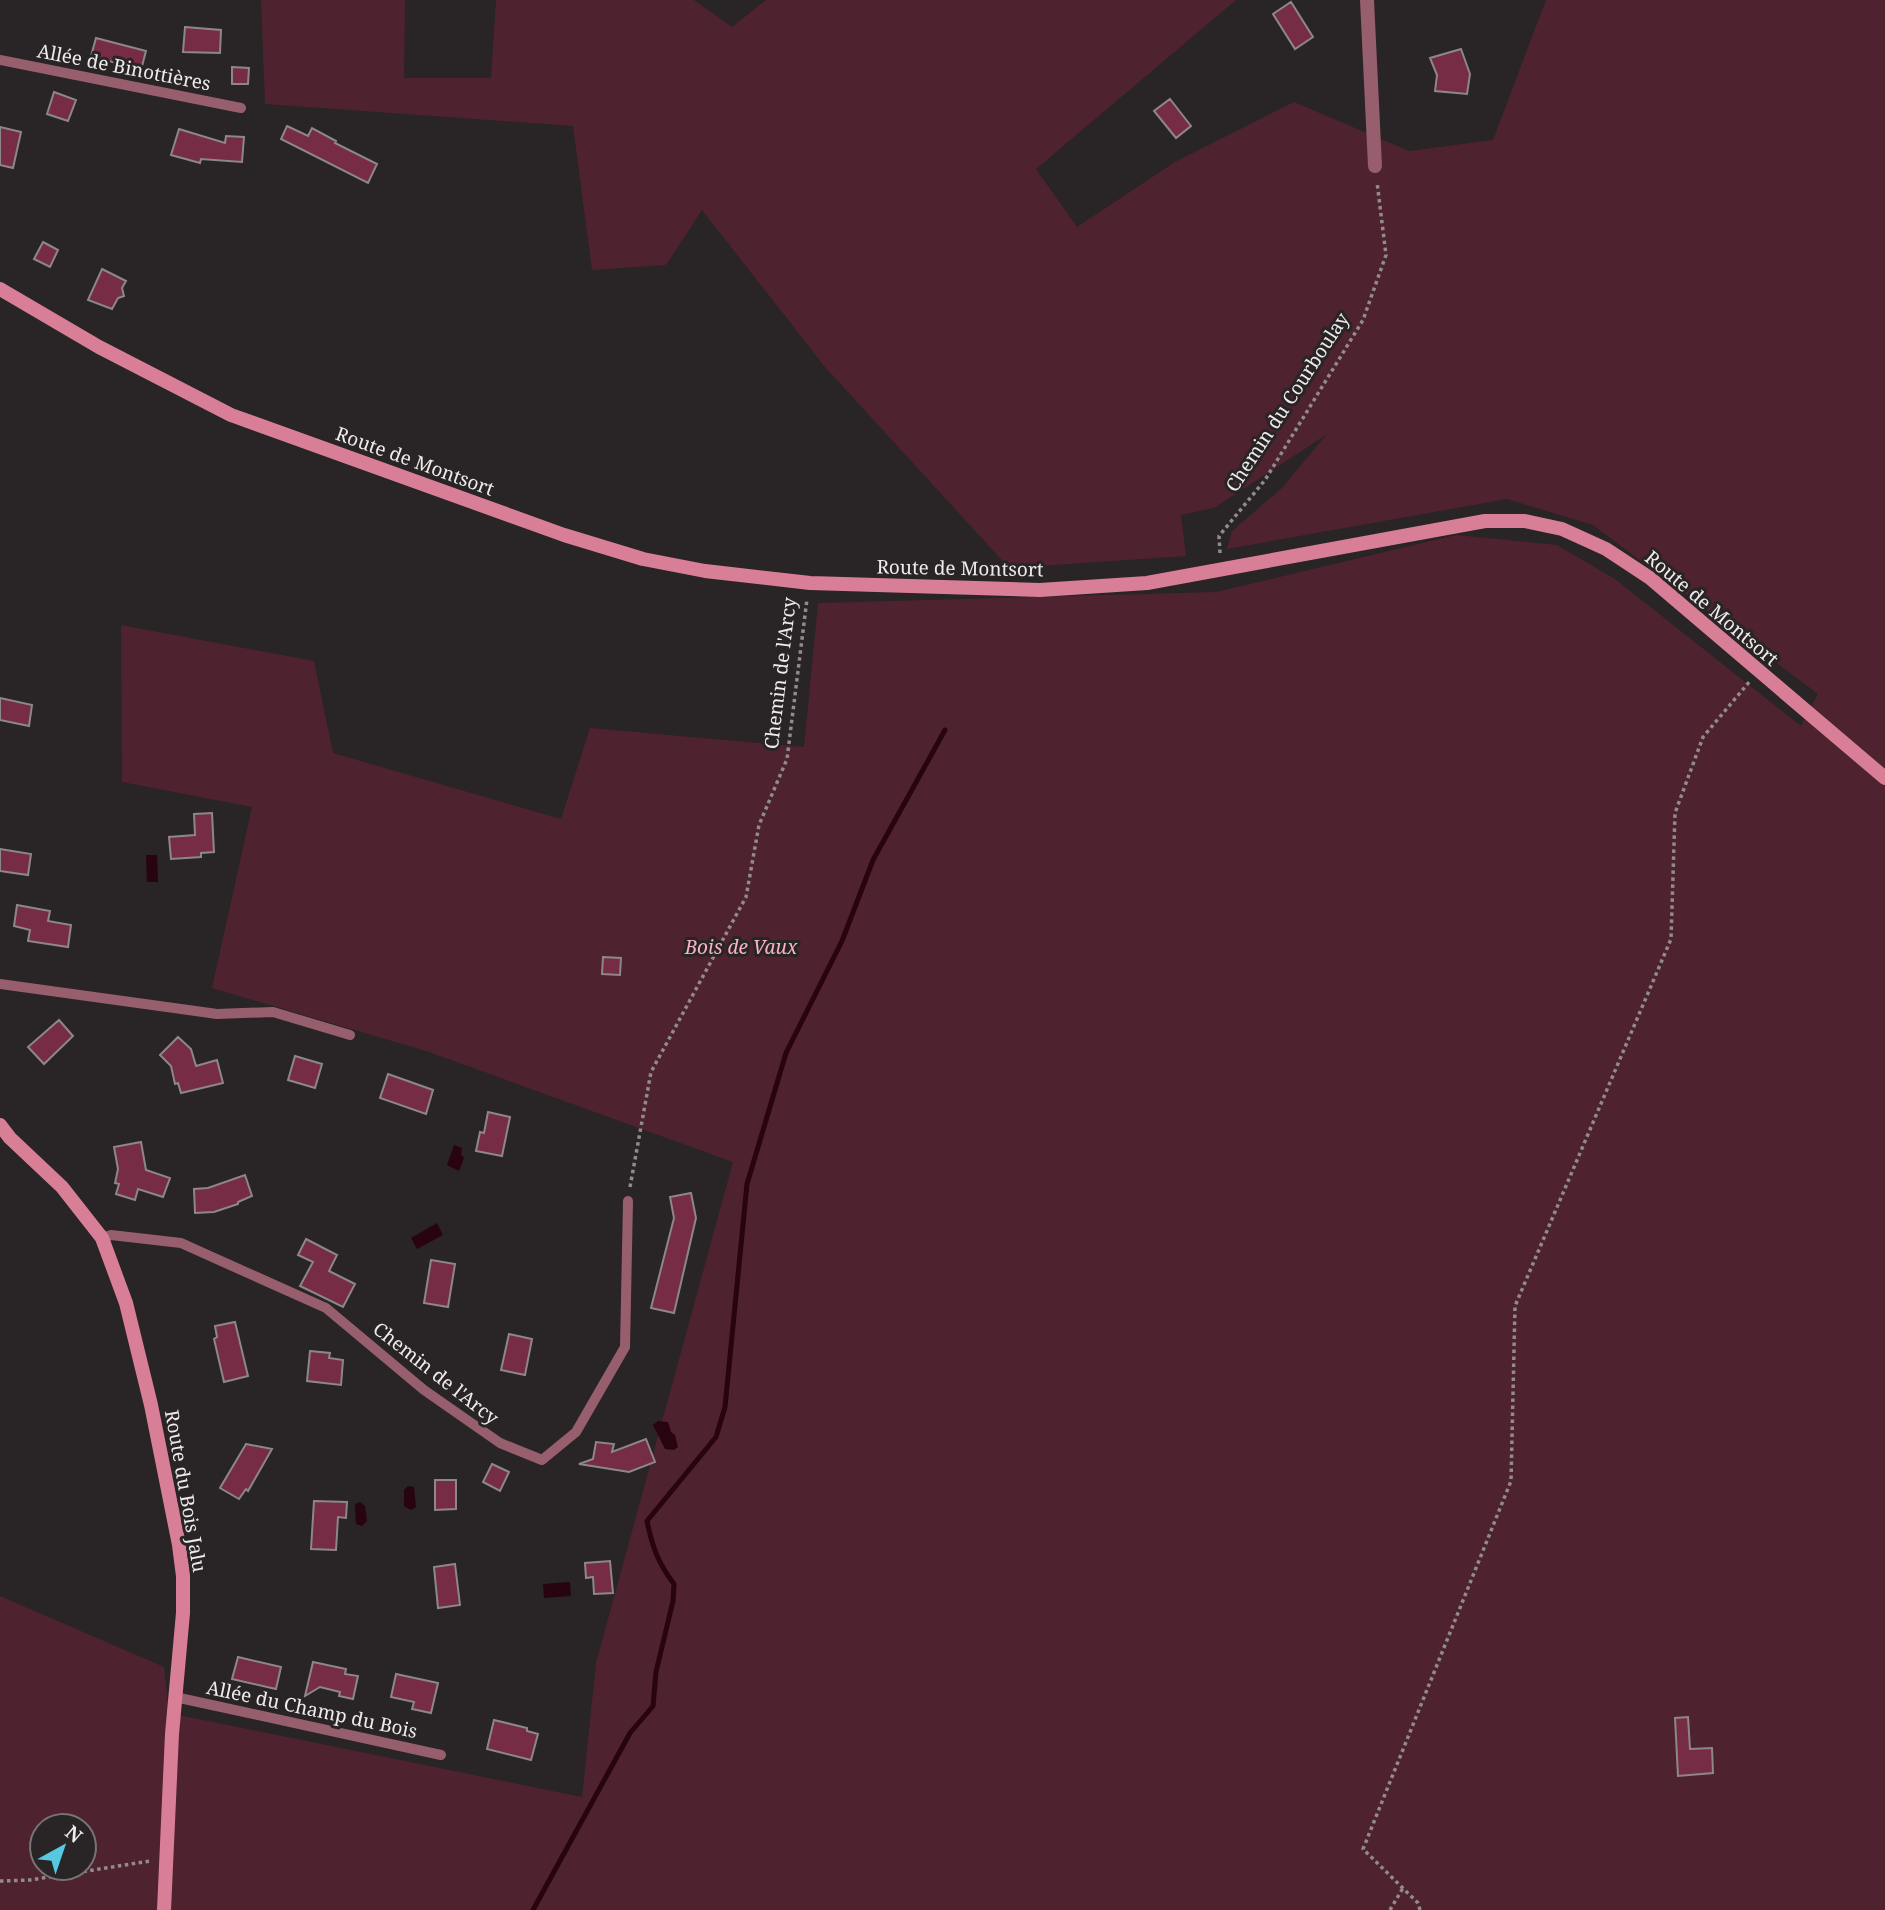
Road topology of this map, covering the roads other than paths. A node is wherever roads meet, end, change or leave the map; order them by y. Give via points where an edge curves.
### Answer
1 (1367, 0) edge
2 (0, 60) edge
3 (242, 108) dead end
4 (1375, 166) road end
5 (0, 289) edge
6 (1885, 778) edge
7 (0, 984) edge
8 (350, 1035) dead end
9 (0, 1125) edge
10 (628, 1201) road end
11 (102, 1238) junction
12 (175, 1697) junction
13 (441, 1755) dead end
14 (163, 1910) edge

1 - 4 street
2 - 3 lane, Allée de Binottières
5 - 6 street, Route de Montsort via 244,420 564,535 643,559 705,571 810,583 1041,590 1147,583 1485,522 1525,521 1562,529 1606,549 1650,578
7 - 8 lane via 217,1014 273,1012
9 - 11 street, Route du Bois Jalu via 62,1187
10 - 11 lane, Chemin de l'Arcy via 625,1348 576,1432 542,1460 500,1443 435,1397 326,1308 181,1243 111,1235
11 - 12 street, Route du Bois Jalu via 126,1303 179,1545 183,1613
12 - 13 lane, Allée du Champ du Bois
12 - 14 street, Route du Bois Jalu

